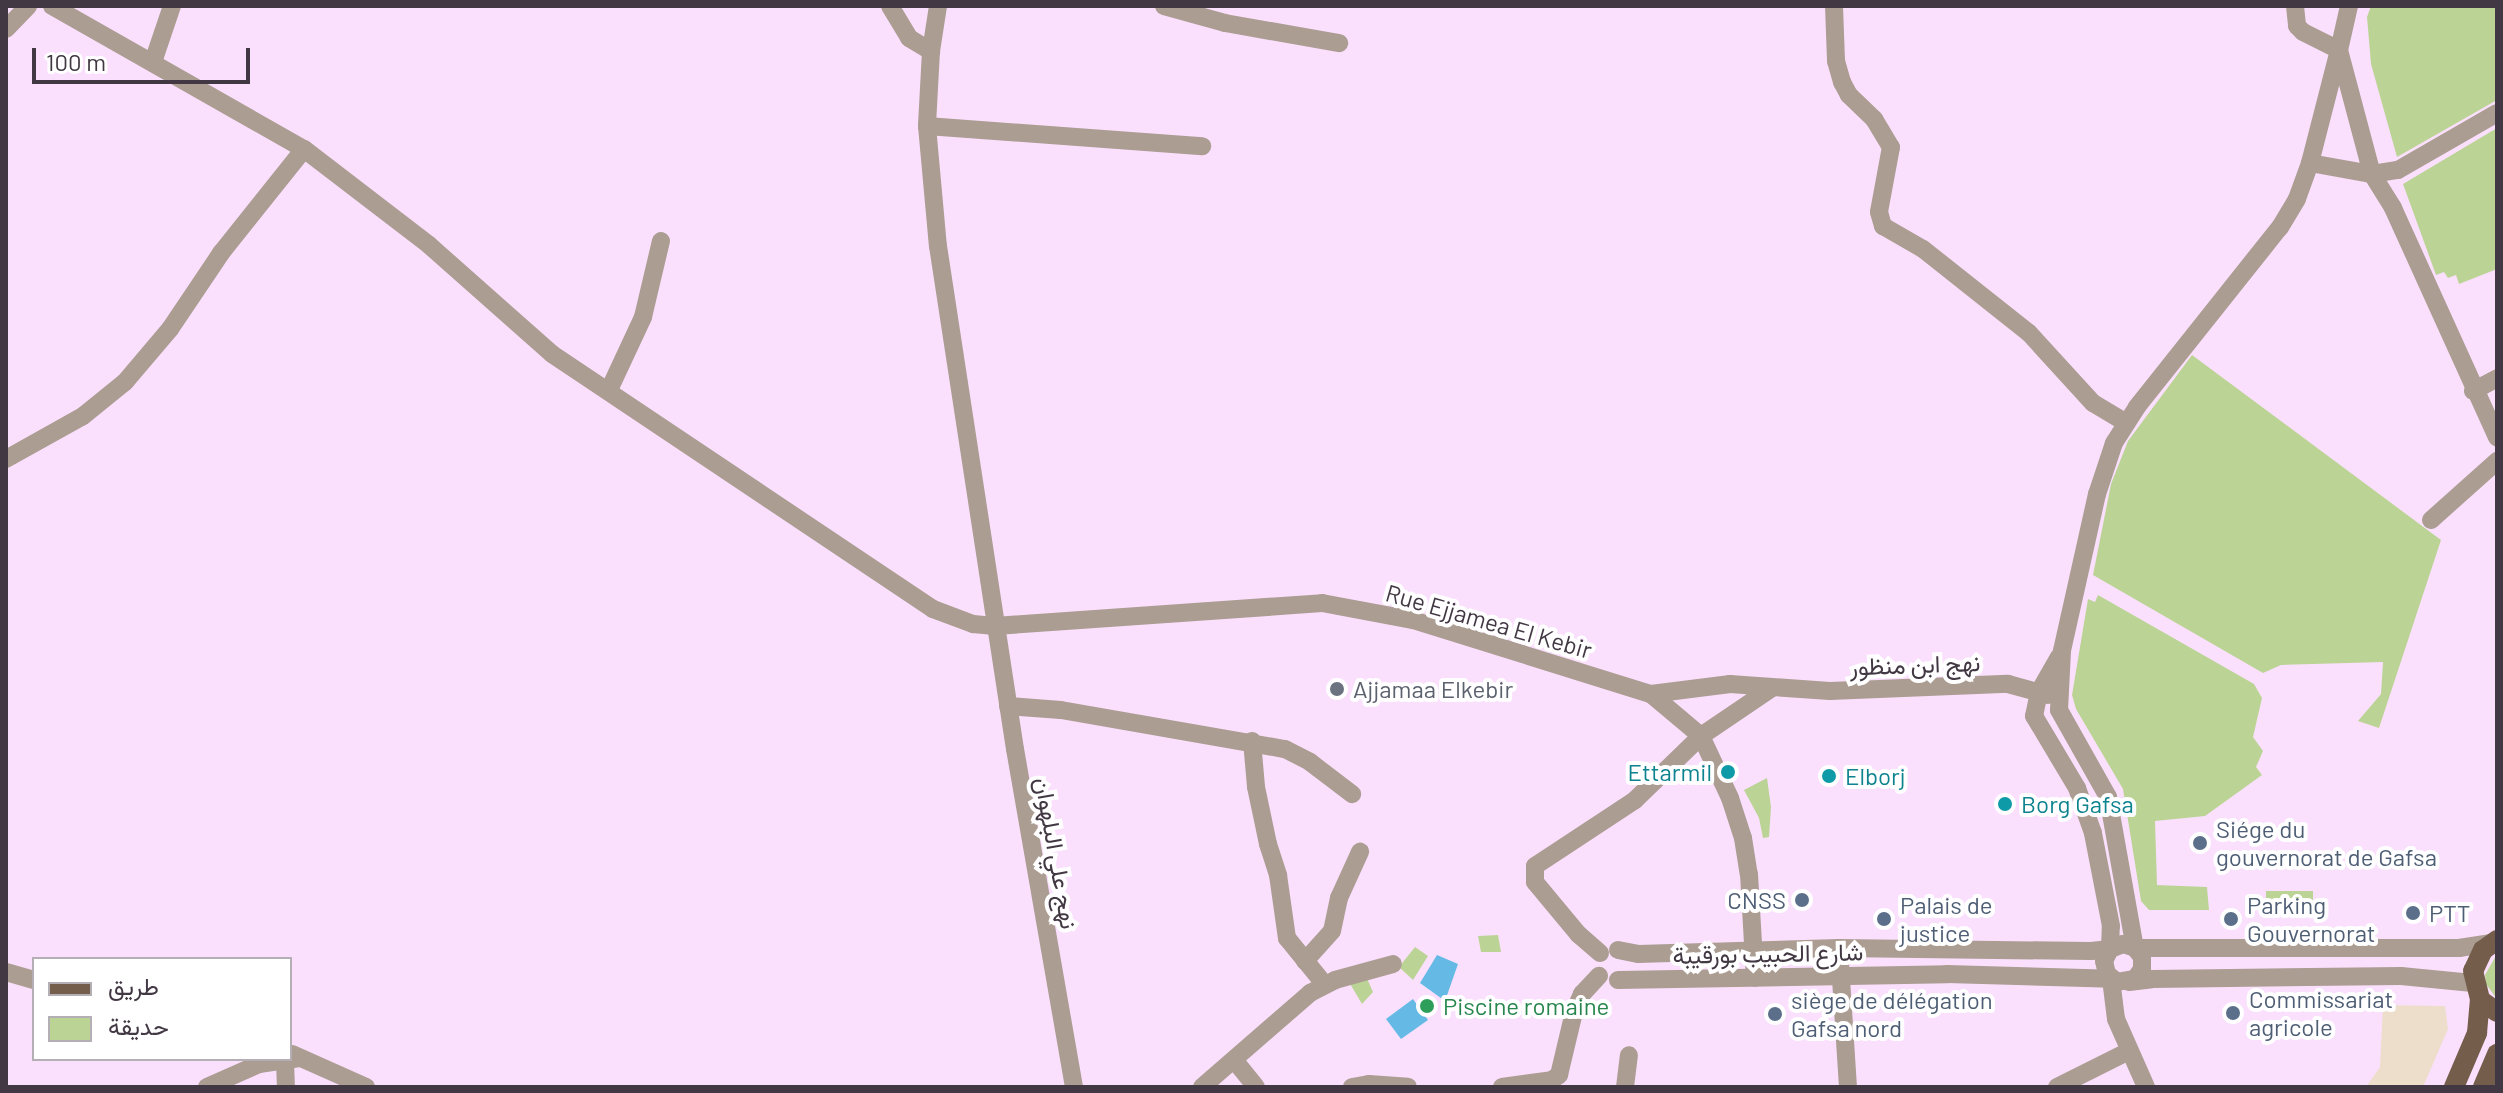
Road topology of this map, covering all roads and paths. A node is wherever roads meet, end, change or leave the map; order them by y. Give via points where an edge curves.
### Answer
1 (28, 6) edge
2 (52, 6) edge
3 (172, 6) edge
4 (890, 6) edge
5 (938, 6) edge
6 (1164, 6) edge
7 (1834, 6) edge
8 (2295, 6) edge
9 (2349, 6) edge
10 (6, 29) edge
11 (1339, 43) dead end
12 (2339, 50) junction
13 (931, 51) junction
14 (153, 62) junction
15 (2497, 113) edge
16 (927, 126) junction
17 (1202, 146) dead end
18 (304, 149) junction
19 (2310, 163) junction
20 (2372, 174) junction
21 (661, 241) dead end
22 (2497, 378) edge
23 (609, 390) junction
24 (2473, 391) junction
25 (2126, 423) junction
26 (2497, 437) edge
27 (6, 459) edge
28 (2497, 461) edge
29 (2431, 520) dead end
30 (995, 626) junction
31 (2062, 651) junction
32 (1772, 688) junction
33 (2039, 692) junction
34 (1651, 694) junction
35 (2058, 698) junction
36 (1008, 706) junction
37 (1701, 736) junction
38 (1252, 741) junction
39 (1352, 794) dead end
40 (1360, 852) dead end
41 (2496, 941) edge
42 (2217, 946) junction
43 (1839, 948) junction
44 (2135, 948) junction
45 (2297, 948) junction
46 (1754, 949) junction
47 (2110, 949) junction
48 (1609, 951) junction
49 (1305, 961) junction
50 (1393, 964) dead end
51 (6, 972) edge
52 (1599, 976) junction
53 (2297, 976) junction
54 (1839, 977) junction
55 (2217, 977) junction
56 (1755, 978) junction
57 (32, 979) edge
58 (1618, 980) junction
59 (2120, 981) junction
60 (1325, 985) junction
61 (2484, 999) edge
62 (2129, 1051) junction
63 (2497, 1054) edge
64 (1629, 1055) dead end
65 (292, 1057) edge
66 (273, 1061) edge
67 (291, 1061) edge
68 (1235, 1061) junction
69 (207, 1087) edge
70 (286, 1087) edge
71 (366, 1087) edge
72 (1074, 1087) edge
73 (1202, 1087) edge
74 (1256, 1087) edge
75 (1352, 1087) edge
76 (1408, 1087) edge
77 (1502, 1087) edge
78 (1625, 1087) edge
79 (1848, 1087) edge
80 (2057, 1087) edge
81 (2146, 1087) edge
82 (2454, 1087) edge
83 (2483, 1087) edge

1 - 10 street
2 - 14 street, Rue Ejjamea El Kebir
3 - 14 street
4 - 13 street via 909,38
5 - 13 street, نهج علي البلهوان
6 - 11 street
7 - 25 street via 1842,82 1891,147 1879,212 1883,226 1923,249 2029,333 2093,403
8 - 12 street via 2303,32
9 - 12 street
12 - 19 street
12 - 20 street
13 - 16 street, نهج علي البلهوان
14 - 18 street, Rue Ejjamea El Kebir
15 - 20 street via 2398,170
16 - 17 street
16 - 30 street, نهج علي البلهوان via 938,246
18 - 23 street, Rue Ejjamea El Kebir via 429,245 552,354
18 - 27 street via 125,382 83,416
19 - 20 street
19 - 25 street via 2280,227
20 - 24 street via 2393,208
21 - 23 street via 643,317
22 - 24 street
23 - 30 street, Rue Ejjamea El Kebir via 915,600 960,620
24 - 26 street
25 - 31 street via 2097,494
28 - 29 street
30 - 34 street, Rue Ejjamea El Kebir via 1322,603 1413,620
30 - 36 street, نهج علي البلهوان
31 - 33 street
31 - 35 street
32 - 33 street, نهج ابن منظور via 1897,690 2008,684
32 - 34 street, نهج ابن منظور via 1730,684
32 - 37 street
33 - 35 street, نهج ابن منظور
33 - 47 street via 2034,716 2077,788 2093,833 2111,926
34 - 37 street, Rue Ejjamea El Kebir
35 - 44 street via 2059,710 2108,797
36 - 38 street
36 - 72 street, نهج علي البلهوان
37 - 46 street, Rue Ejjamea El Kebir via 1743,838
37 - 48 street via 1635,800 1535,866 1535,882 1579,935
38 - 39 street via 1298,754
38 - 49 street via 1256,787 1287,938
40 - 49 street via 1339,898 1332,931
41 - 45 street via 2459,948
41 - 61 main road via 2476,960
42 - 44 street
42 - 45 street
42 - 55 street
43 - 46 street, شارع الحبيب بورقيبة
43 - 47 street, شارع الحبيب بورقيبة
43 - 54 street
44 - 47 street via 2123,944
44 - 59 street via 2143,964 2139,975
45 - 53 street
46 - 48 street, شارع الحبيب بورقيبة
46 - 56 street, Rue Ejjamea El Kebir
47 - 59 street via 2104,967
48 - 52 street via 1595,967
48 - 58 street via 1626,957 1628,968
49 - 60 street
50 - 60 street
51 - 57 street
52 - 58 street
52 - 77 street via 1574,1012 1559,1075
53 - 55 street, شارع الحبيب بورقيبة
53 - 61 street, شارع الحبيب بورقيبة via 2401,976
54 - 56 street, شارع الحبيب بورقيبة
54 - 59 street, شارع الحبيب بورقيبة via 1947,974
54 - 79 street
55 - 59 street, شارع الحبيب بورقيبة
56 - 58 street, شارع الحبيب بورقيبة
59 - 62 street via 2116,1019
60 - 68 street
61 - 82 main road via 2477,1033
62 - 80 street
62 - 81 street
63 - 83 main road
64 - 78 street
65 - 71 street
66 - 69 street
67 - 70 street
68 - 73 street
68 - 74 street
75 - 76 street

